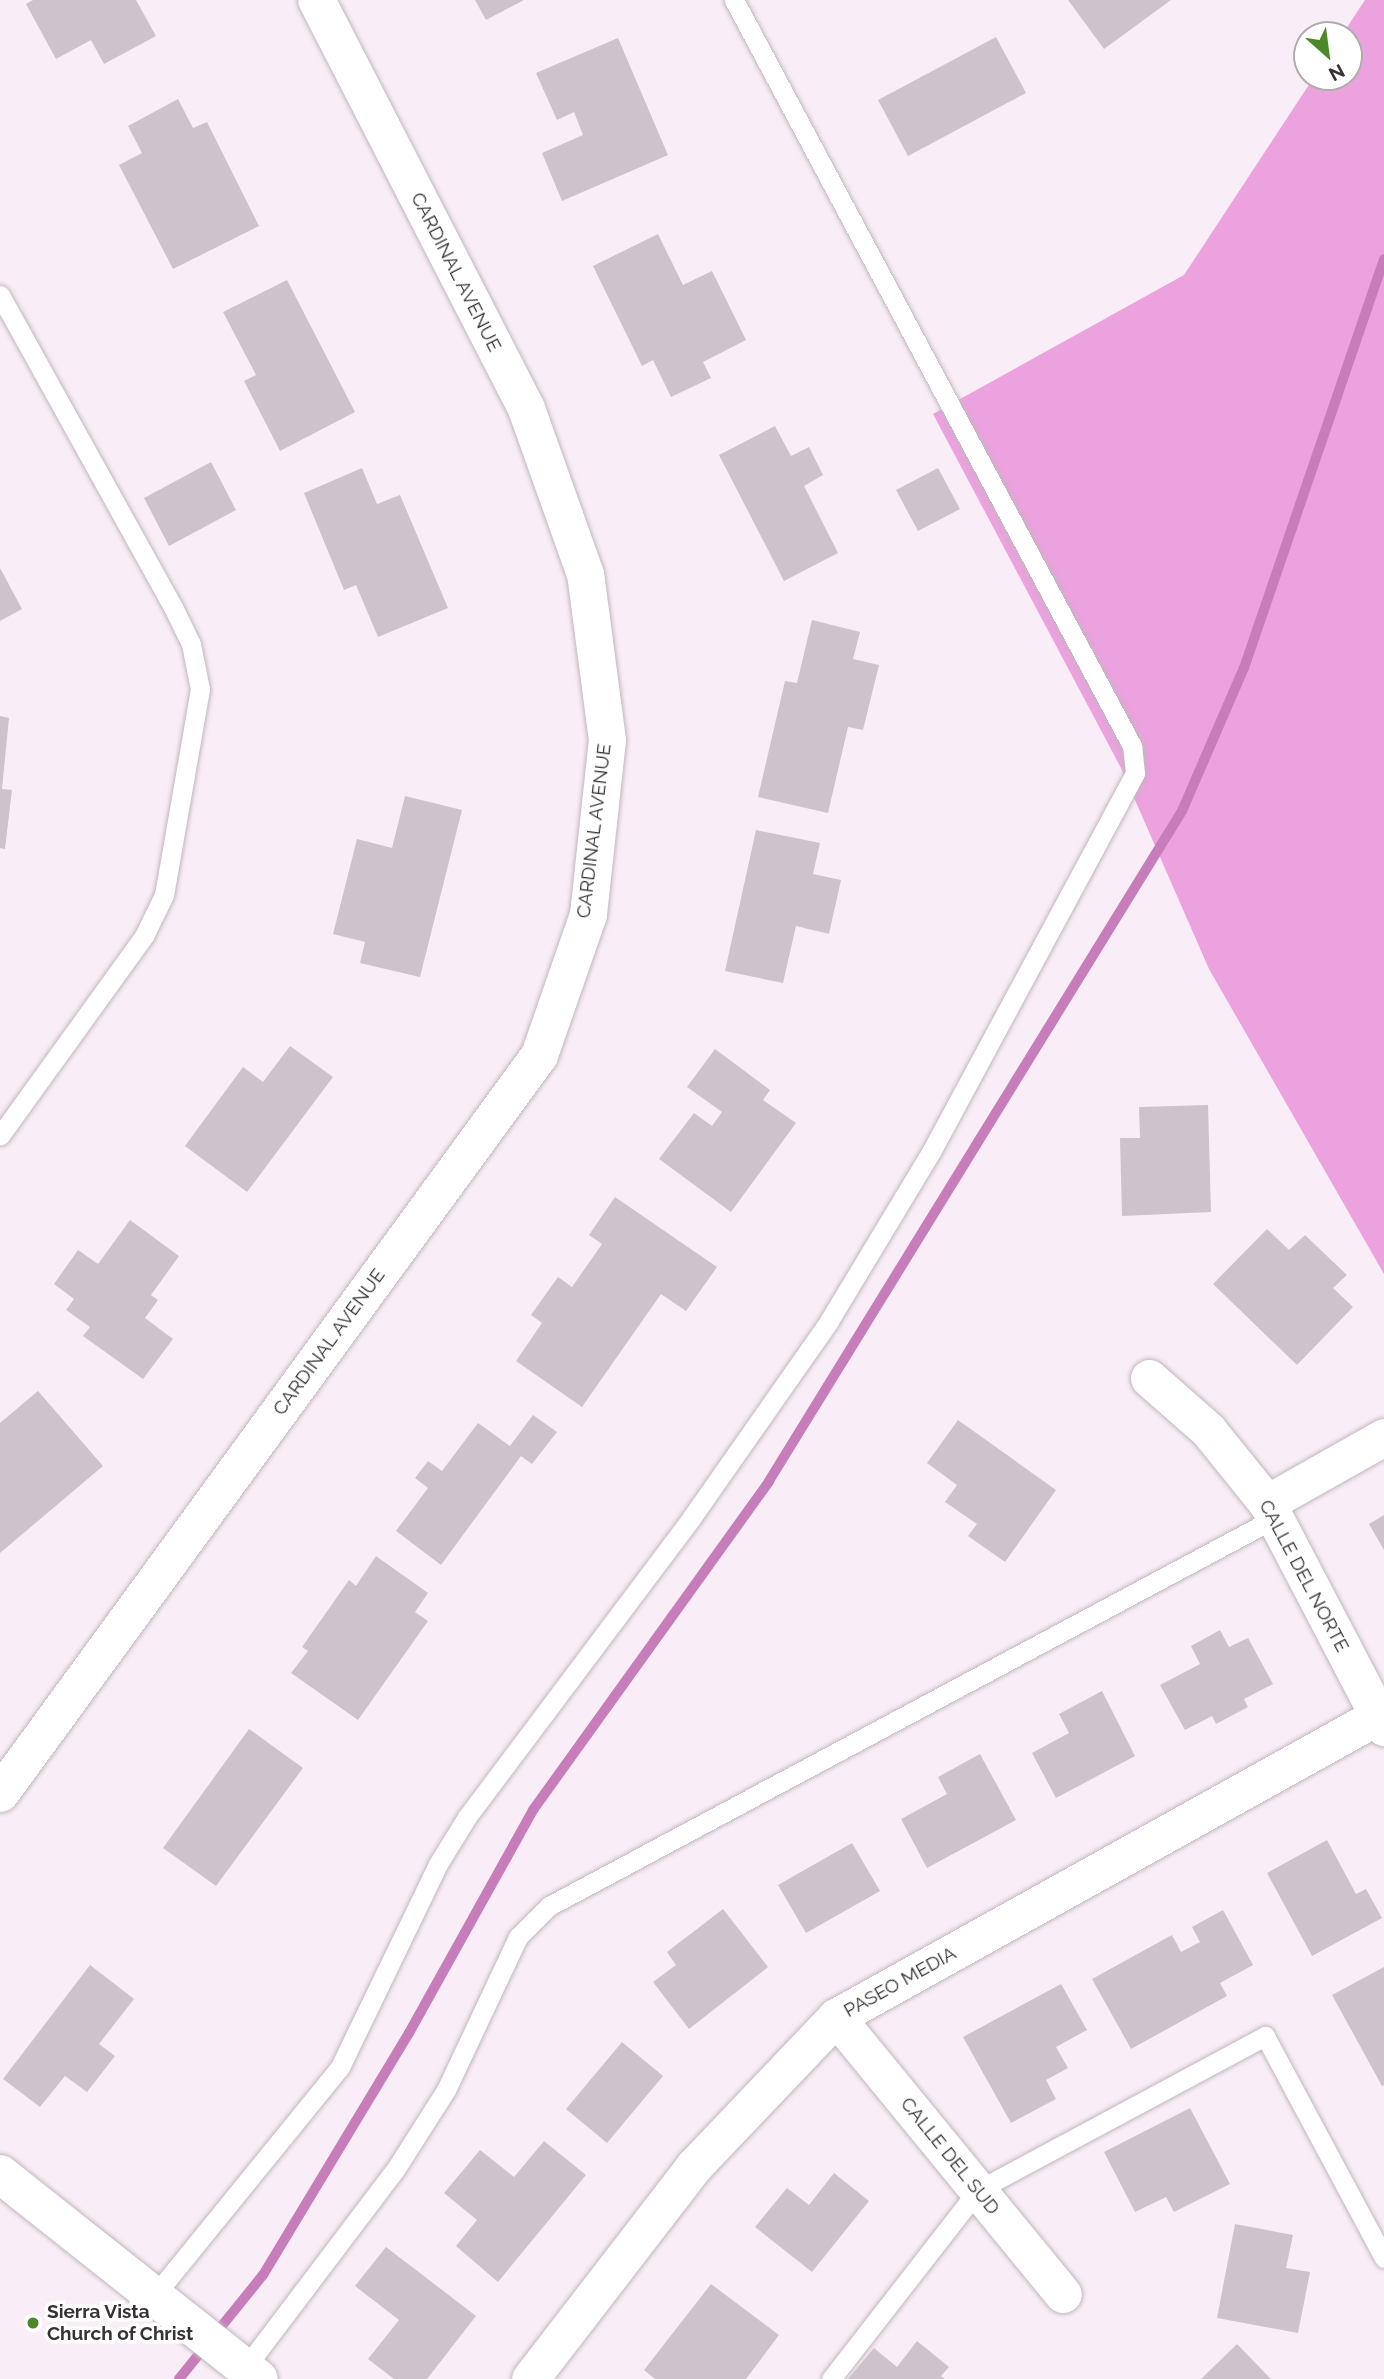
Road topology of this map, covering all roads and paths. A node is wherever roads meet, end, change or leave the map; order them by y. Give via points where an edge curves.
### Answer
1 (316, 0) edge
2 (734, 0) edge
3 (0, 295) edge
4 (0, 1136) edge
5 (1149, 1378) dead end
6 (1384, 1437) edge
7 (1271, 1510) junction
8 (1381, 1722) edge
9 (0, 1793) edge
10 (836, 2017) junction
11 (0, 2174) edge
12 (978, 2190) junction
13 (1384, 2258) edge
14 (1063, 2294) dead end
15 (154, 2296) junction
16 (252, 2374) edge
17 (530, 2379) edge
18 (831, 2379) edge

1 - 9 street, CARDINAL AVENUE via 526,408 585,574 607,740 588,914 539,1055
2 - 15 lane via 1132,746 1135,773 932,1152 829,1321 692,1517 467,1816 438,1864 340,2067
3 - 4 lane via 179,620 191,644 200,689 164,895 144,936
5 - 7 street, CALLE DEL NORTE via 1208,1430
6 - 7 street
7 - 8 street, CALLE DEL NORTE
7 - 16 lane via 549,1906 518,1937 446,2090
8 - 10 street, PASEO MEDIA
10 - 12 street, CALLE DEL SUD
10 - 17 street, PASEO MEDIA via 694,2165
11 - 15 street
12 - 13 lane via 1265,2036
12 - 14 street, CALLE DEL SUD
12 - 18 lane
15 - 16 street

